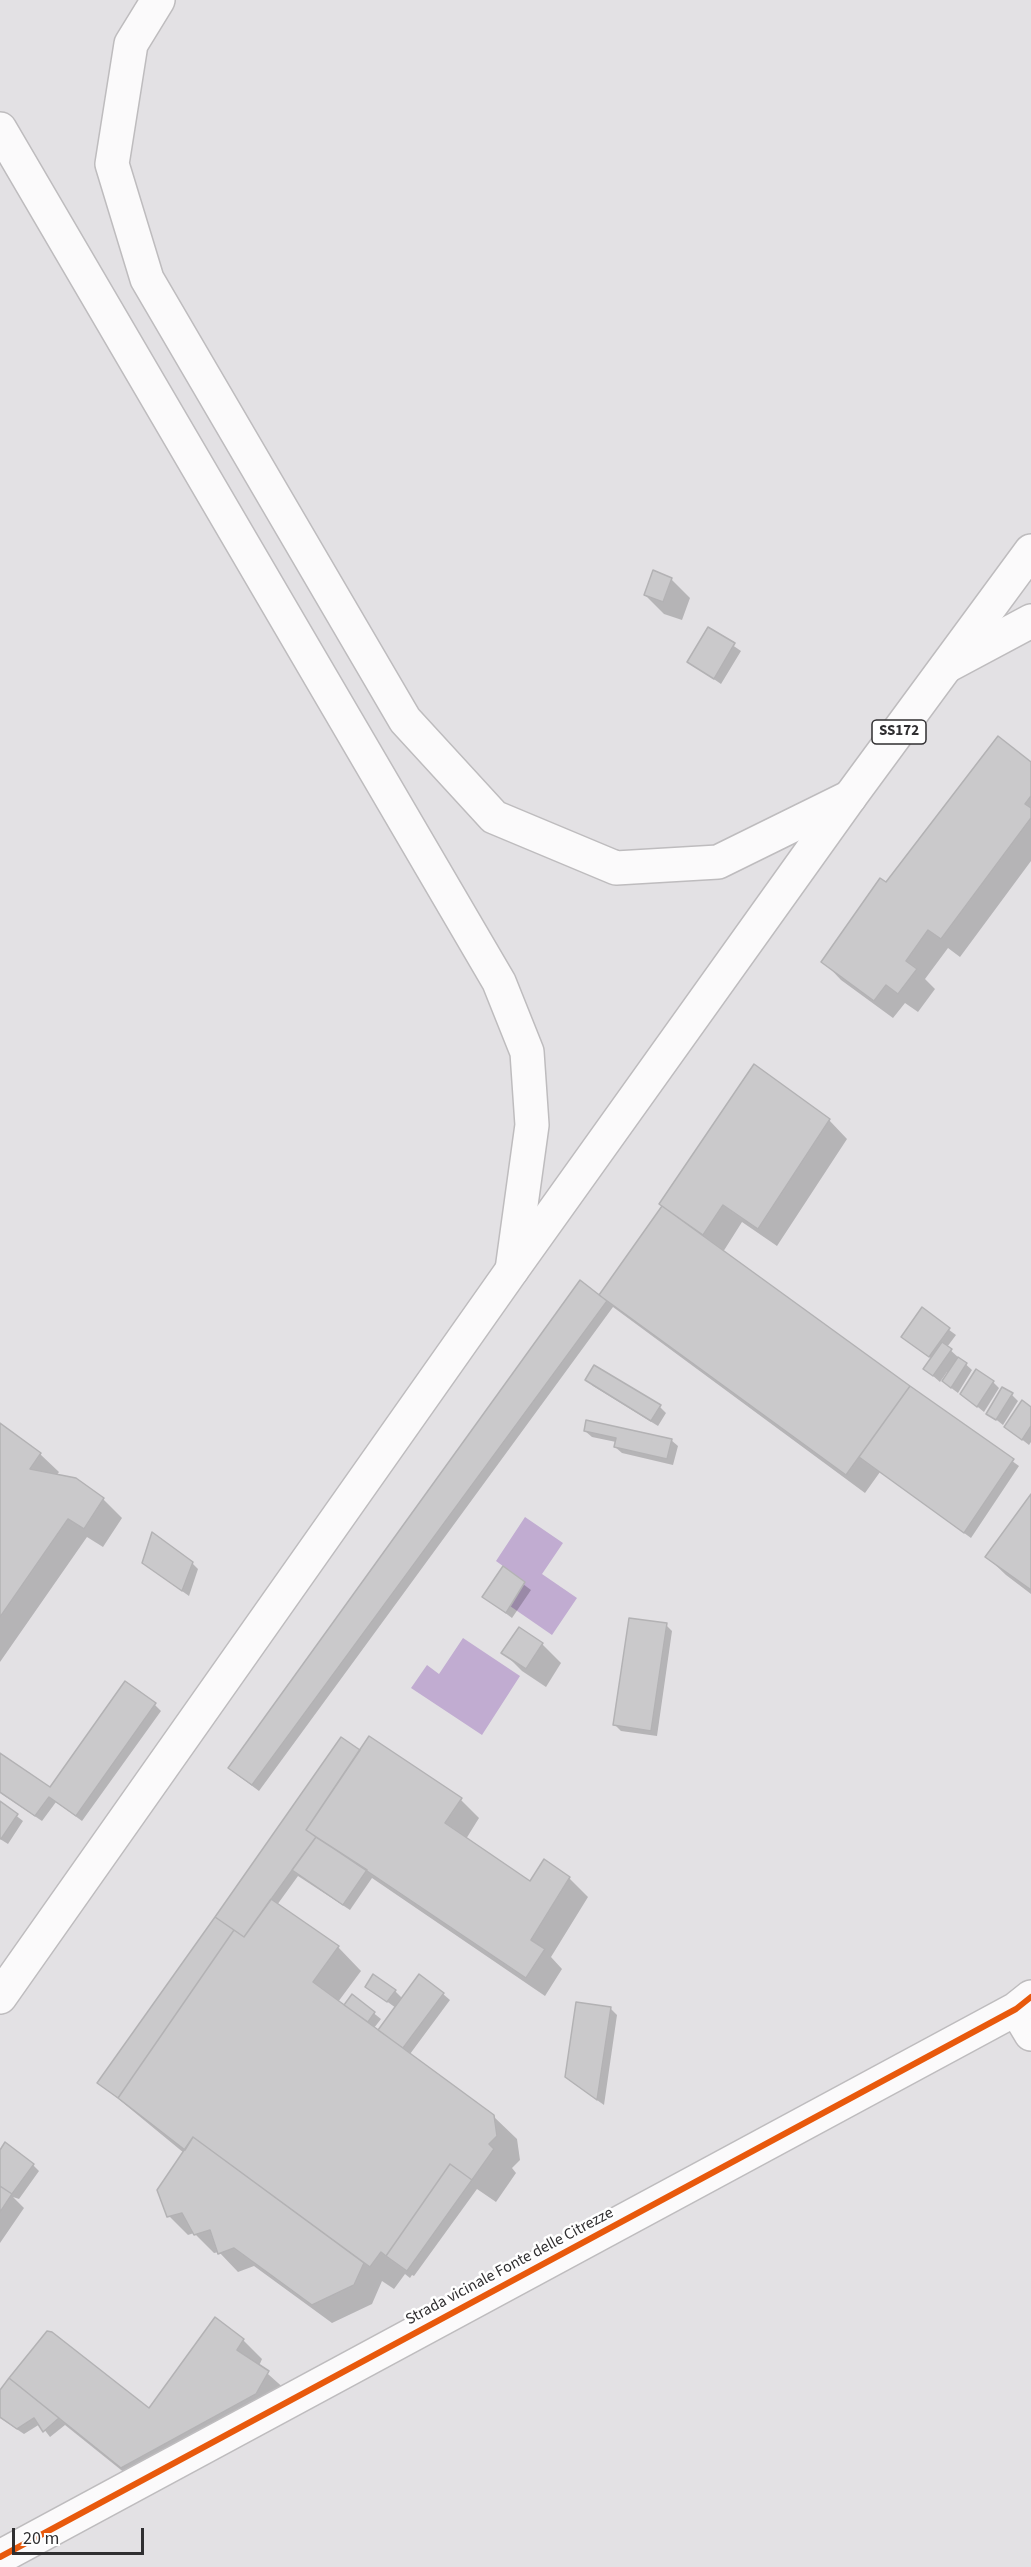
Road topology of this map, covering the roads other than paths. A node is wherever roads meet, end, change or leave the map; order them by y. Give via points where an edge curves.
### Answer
1 (158, 0) edge
2 (0, 129) edge
3 (1031, 550) edge
4 (1031, 621) edge
5 (947, 666) junction
6 (850, 797) junction
7 (512, 1270) junction
8 (0, 1997) edge
9 (1026, 2013) edge
10 (0, 2557) edge

1 - 6 main road via 131,44 112,164 147,279 405,720 494,817 616,868 718,862
2 - 7 main road via 499,982 526,1052 532,1125
3 - 5 main road, SS172
4 - 5 main road
5 - 6 main road, SS172
6 - 7 main road, SS172
7 - 8 main road, SS172
9 - 10 main road, Strada vicinale Fonte delle Citrezze

